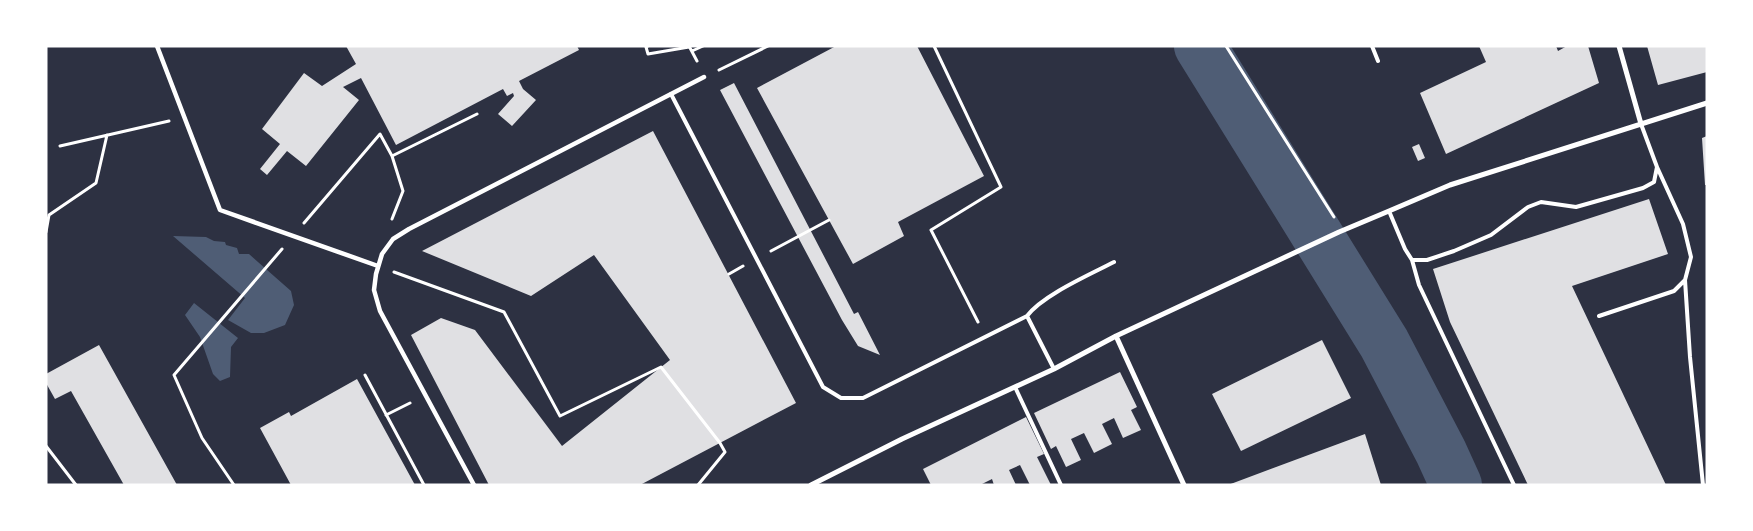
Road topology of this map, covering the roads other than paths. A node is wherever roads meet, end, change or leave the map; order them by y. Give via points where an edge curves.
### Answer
1 (156, 46) edge
2 (1372, 46) edge
3 (1619, 46) edge
4 (1378, 61) dead end
5 (704, 77) road end
6 (671, 94) junction
7 (1707, 103) edge
8 (1641, 124) junction
9 (1658, 167) junction
10 (1389, 211) junction
11 (1412, 260) junction
12 (1114, 262) dead end
13 (378, 266) junction
14 (1685, 280) junction
15 (1027, 316) junction
16 (1598, 316) dead end
17 (1116, 336) junction
18 (1054, 369) junction
19 (1015, 387) junction
20 (822, 482) edge
21 (474, 485) edge
22 (810, 485) edge
23 (1061, 485) edge
24 (1184, 485) edge
25 (1514, 485) edge
26 (1703, 485) edge

1 - 13 street via 220,210
2 - 4 lane
3 - 8 street
5 - 6 street
6 - 13 street via 393,239
6 - 15 lane via 823,387 841,398 864,398
7 - 8 street
8 - 9 lane
8 - 10 street via 1450,185
9 - 11 lane via 1654,182 1643,188 1576,207 1541,202 1528,207 1492,235 1427,260
9 - 14 lane via 1683,224 1691,257
10 - 11 lane via 1404,249
10 - 17 street
11 - 25 lane via 1419,285
12 - 15 lane via 1060,291 1033,308
13 - 21 street via 374,290 380,311
14 - 16 lane via 1674,291
14 - 26 lane
15 - 18 lane
17 - 18 street
17 - 24 street
18 - 19 street
19 - 20 street via 902,439
19 - 23 lane
20 - 22 street

